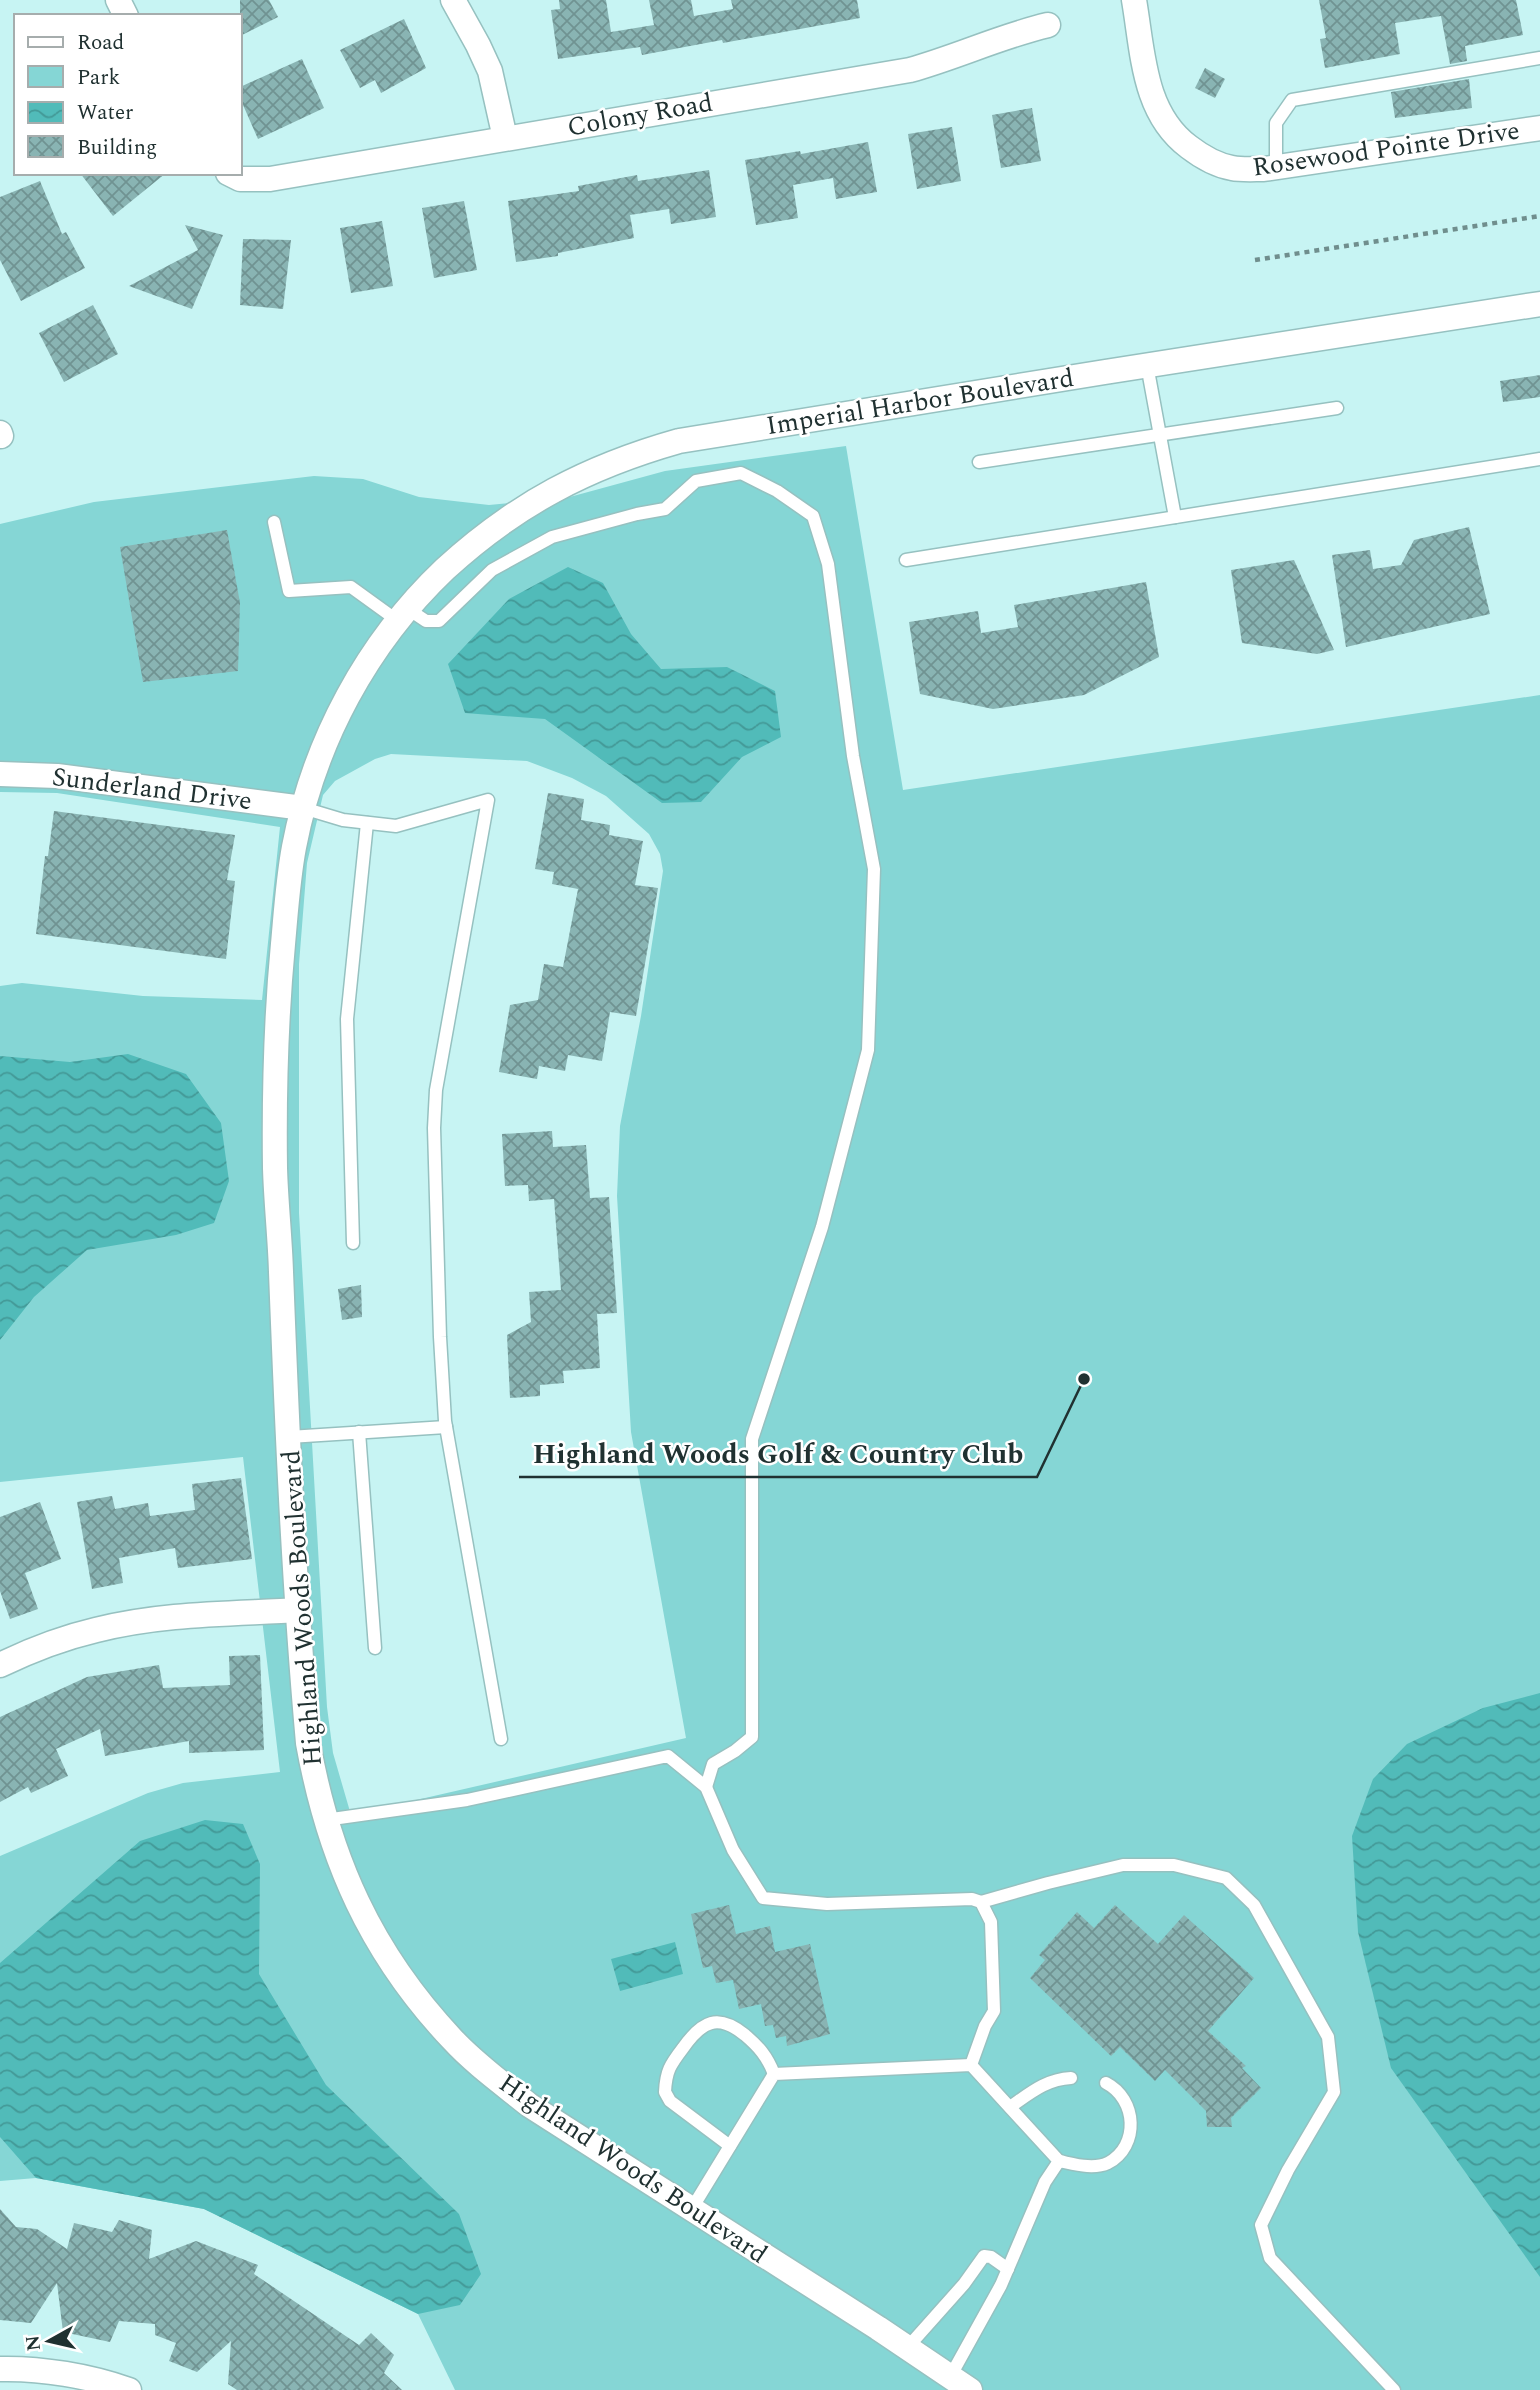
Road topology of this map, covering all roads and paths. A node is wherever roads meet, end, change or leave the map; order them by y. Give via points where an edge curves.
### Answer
1 (453, 0) edge
2 (1134, 0) edge
3 (1048, 25) dead end
4 (1540, 58) edge
5 (1540, 128) edge
6 (505, 138) junction
7 (1276, 167) junction
8 (233, 175) edge
9 (1540, 216) edge
10 (1255, 260) dead end
11 (1540, 304) edge
12 (1147, 365) junction
13 (1337, 408) dead end
14 (1160, 434) junction
15 (1540, 459) edge
16 (979, 462) dead end
17 (1175, 517) junction
18 (274, 522) dead end
19 (906, 560) dead end
20 (403, 615) junction
21 (372, 656) joint
22 (0, 774) edge
23 (303, 808) junction
24 (366, 822) junction
25 (353, 1243) dead end
26 (446, 1427) junction
27 (359, 1433) junction
28 (289, 1437) junction
29 (299, 1610) junction
30 (375, 1648) dead end
31 (0, 1665) edge
32 (501, 1739) dead end
33 (706, 1787) junction
34 (326, 1820) junction
35 (981, 1902) junction
36 (971, 2066) junction
37 (774, 2074) junction
38 (1070, 2078) dead end
39 (1106, 2084) dead end
40 (1010, 2107) junction
41 (730, 2146) junction
42 (1059, 2161) junction
43 (691, 2210) junction
44 (1008, 2269) junction
45 (907, 2348) junction
46 (0, 2369) edge
47 (960, 2384) edge
48 (128, 2390) edge
49 (1394, 2390) edge

1 - 6 street via 490,71
2 - 7 street, Rosewood Pointe Drive via 1149,90 1158,114 1180,140 1205,159 1233,168
3 - 6 street, Colony Road via 910,70
4 - 7 lane via 1292,100 1276,122
5 - 7 street, Rosewood Pointe Drive
6 - 8 street, Colony Road via 270,179
9 - 10 path
11 - 12 street, Imperial Harbor Boulevard
12 - 14 lane
12 - 20 street, Imperial Harbor Boulevard via 679,441 649,450 593,471 515,513 470,547
13 - 14 lane
14 - 16 lane
14 - 17 lane
15 - 17 lane
17 - 19 lane
18 - 20 lane via 289,590 351,587
20 - 21 street, Imperial Harbor Boulevard
20 - 33 lane via 439,621 492,570 552,537 665,509 696,481 741,472 813,516 828,564 853,756 874,869 868,1050 822,1227 752,1438 752,1737 713,1764
21 - 23 street, Highland Woods Boulevard via 329,732
22 - 23 street, Sunderland Drive via 57,776
23 - 24 lane
23 - 28 street, Highland Woods Boulevard via 290,874 276,1062 275,1170
24 - 25 lane via 347,1019
24 - 26 lane via 396,826 488,800 433,1128
26 - 27 lane
26 - 32 lane
27 - 28 lane
27 - 30 lane
28 - 29 street, Highland Woods Boulevard
29 - 31 street via 131,1623 62,1639
29 - 34 street, Highland Woods Boulevard via 308,1743
33 - 34 lane via 668,1756 467,1800
33 - 35 lane via 733,1850 762,1898 827,1904
34 - 43 street, Highland Woods Boulevard via 354,1897 389,1961 453,2040 529,2105
35 - 36 lane via 991,1922 994,2011
35 - 49 lane via 1123,1865 1174,1865 1226,1878 1254,1905 1328,2037 1334,2091 1261,2225 1270,2258
36 - 37 lane
36 - 40 lane
37 - 41 lane
37 - 41 lane via 761,2048 730,2023 717,2022 691,2036 668,2068 665,2092 670,2101
38 - 40 lane via 1040,2086
39 - 42 lane via 1124,2098 1130,2111 1128,2141 1107,2164 1093,2167
40 - 42 lane
41 - 43 lane
42 - 44 lane via 1045,2182
43 - 45 street, Highland Woods Boulevard
44 - 45 lane via 984,2256
44 - 47 lane
45 - 47 street, Highland Woods Boulevard
46 - 48 street via 85,2378

